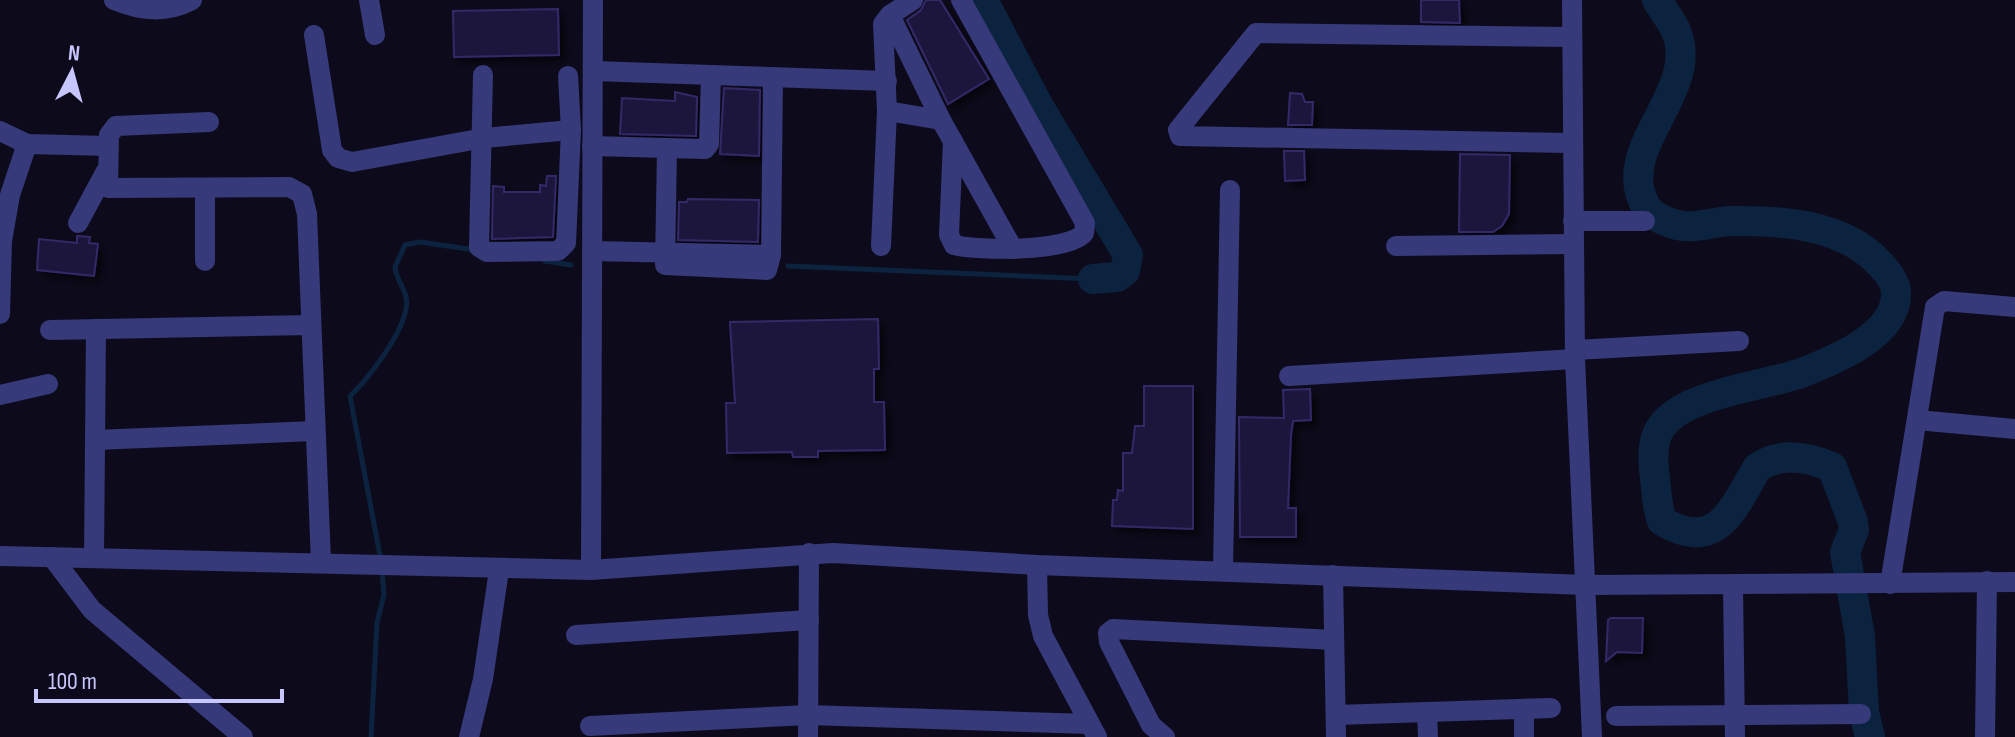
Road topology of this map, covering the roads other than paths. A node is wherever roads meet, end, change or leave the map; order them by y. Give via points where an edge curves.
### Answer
1 (114, 0) edge
2 (192, 0) edge
3 (369, 0) edge
4 (593, 0) edge
5 (913, 0) edge
6 (961, 0) edge
7 (1572, 0) edge
8 (890, 15) junction
9 (314, 35) dead end
10 (375, 35) dead end
11 (1572, 37) junction
12 (593, 71) junction
13 (483, 75) dead end
14 (711, 75) junction
15 (568, 76) dead end
16 (773, 77) junction
17 (887, 81) junction
18 (887, 111) junction
19 (941, 120) junction
20 (209, 122) dead end
21 (571, 130) junction
22 (0, 131) edge
23 (484, 138) junction
24 (953, 141) junction
25 (1572, 143) junction
26 (27, 144) junction
27 (108, 146) junction
28 (667, 149) junction
29 (592, 155) junction
30 (568, 164) junction
31 (108, 168) junction
32 (205, 189) junction
33 (1230, 190) dead end
34 (1573, 221) junction
35 (1645, 221) dead end
36 (78, 223) dead end
37 (1574, 244) junction
38 (881, 246) dead end
39 (1396, 246) dead end
40 (1013, 249) junction
41 (592, 251) junction
42 (664, 252) junction
43 (205, 261) dead end
44 (2015, 307) edge
45 (0, 314) edge
46 (311, 325) junction
47 (96, 329) junction
48 (50, 330) dead end
49 (1739, 341) dead end
50 (1575, 354) junction
51 (1289, 376) dead end
52 (48, 384) dead end
53 (0, 395) edge
54 (1917, 420) junction
55 (2015, 429) edge
56 (315, 431) junction
57 (95, 440) junction
58 (3, 553) edge
59 (809, 553) junction
60 (52, 557) junction
61 (94, 558) junction
62 (321, 562) junction
63 (1037, 565) junction
64 (1223, 569) junction
65 (499, 570) junction
66 (591, 570) junction
67 (1333, 575) junction
68 (1987, 581) junction
69 (2015, 582) edge
70 (1881, 584) junction
71 (1587, 585) junction
72 (1733, 586) junction
73 (809, 620) junction
74 (576, 635) dead end
75 (1334, 640) junction
76 (1551, 708) dead end
77 (1524, 709) junction
78 (1427, 712) junction
79 (1735, 714) junction
80 (1861, 714) dead end
81 (808, 715) junction
82 (1336, 715) junction
83 (1616, 716) dead end
84 (590, 726) dead end
85 (1093, 730) edge
86 (243, 737) edge
87 (469, 737) edge
88 (808, 737) edge
89 (1165, 737) edge
90 (1336, 737) edge
91 (1428, 737) edge
92 (1524, 737) edge
93 (1592, 737) edge
94 (1735, 737) edge
95 (1985, 737) edge

1 - 2 street via 153,11
3 - 10 street
4 - 12 street
5 - 8 street
6 - 40 street via 1085,223 1084,233 1070,243
7 - 11 street
8 - 17 street via 883,24
8 - 19 street
9 - 23 street via 332,150 338,158 352,162
11 - 25 street
11 - 25 street via 1256,33 1178,130 1180,136
12 - 14 street
12 - 29 street
13 - 23 street
14 - 16 street
14 - 28 street via 709,144 705,149
15 - 21 street
16 - 17 street
16 - 42 street via 771,255
17 - 18 street
18 - 19 street
18 - 38 street
19 - 24 street
20 - 27 street via 116,126
21 - 23 street
21 - 30 street
22 - 26 street
23 - 30 street via 482,250 563,249
24 - 40 street
24 - 40 street via 949,240 959,246
25 - 34 street
26 - 27 street
26 - 45 street via 5,219
27 - 31 street
28 - 29 street
28 - 42 street
29 - 30 street
29 - 41 street
31 - 32 street via 108,188 113,191
31 - 36 street
32 - 43 street
32 - 46 street via 289,187 302,194
33 - 64 street
34 - 35 street
34 - 37 street
37 - 39 street
37 - 50 street
41 - 42 street
41 - 66 street
44 - 54 street via 1944,301 1935,307
46 - 47 street
46 - 56 street
47 - 48 street
47 - 57 street
49 - 50 street
50 - 51 street
50 - 71 street
52 - 53 street
54 - 55 street
54 - 70 street
56 - 57 street
56 - 62 street
57 - 61 street
58 - 60 street
59 - 63 street
59 - 66 street
59 - 73 street
60 - 61 street
60 - 86 street via 116,633
61 - 62 street
62 - 65 street
63 - 64 street
63 - 85 street via 1043,636
64 - 67 street
65 - 66 street
65 - 87 street
67 - 71 street
67 - 75 street
68 - 69 street
68 - 70 street
68 - 95 street
70 - 72 street
71 - 72 street
71 - 93 street
72 - 79 street
73 - 74 street
73 - 81 street
75 - 82 street
75 - 89 street via 1113,629 1109,642 1151,725
76 - 77 street
77 - 78 street
77 - 92 street
78 - 82 street
78 - 91 street
79 - 80 street
79 - 83 street
79 - 94 street
81 - 84 street
81 - 85 street
81 - 88 street
82 - 90 street

